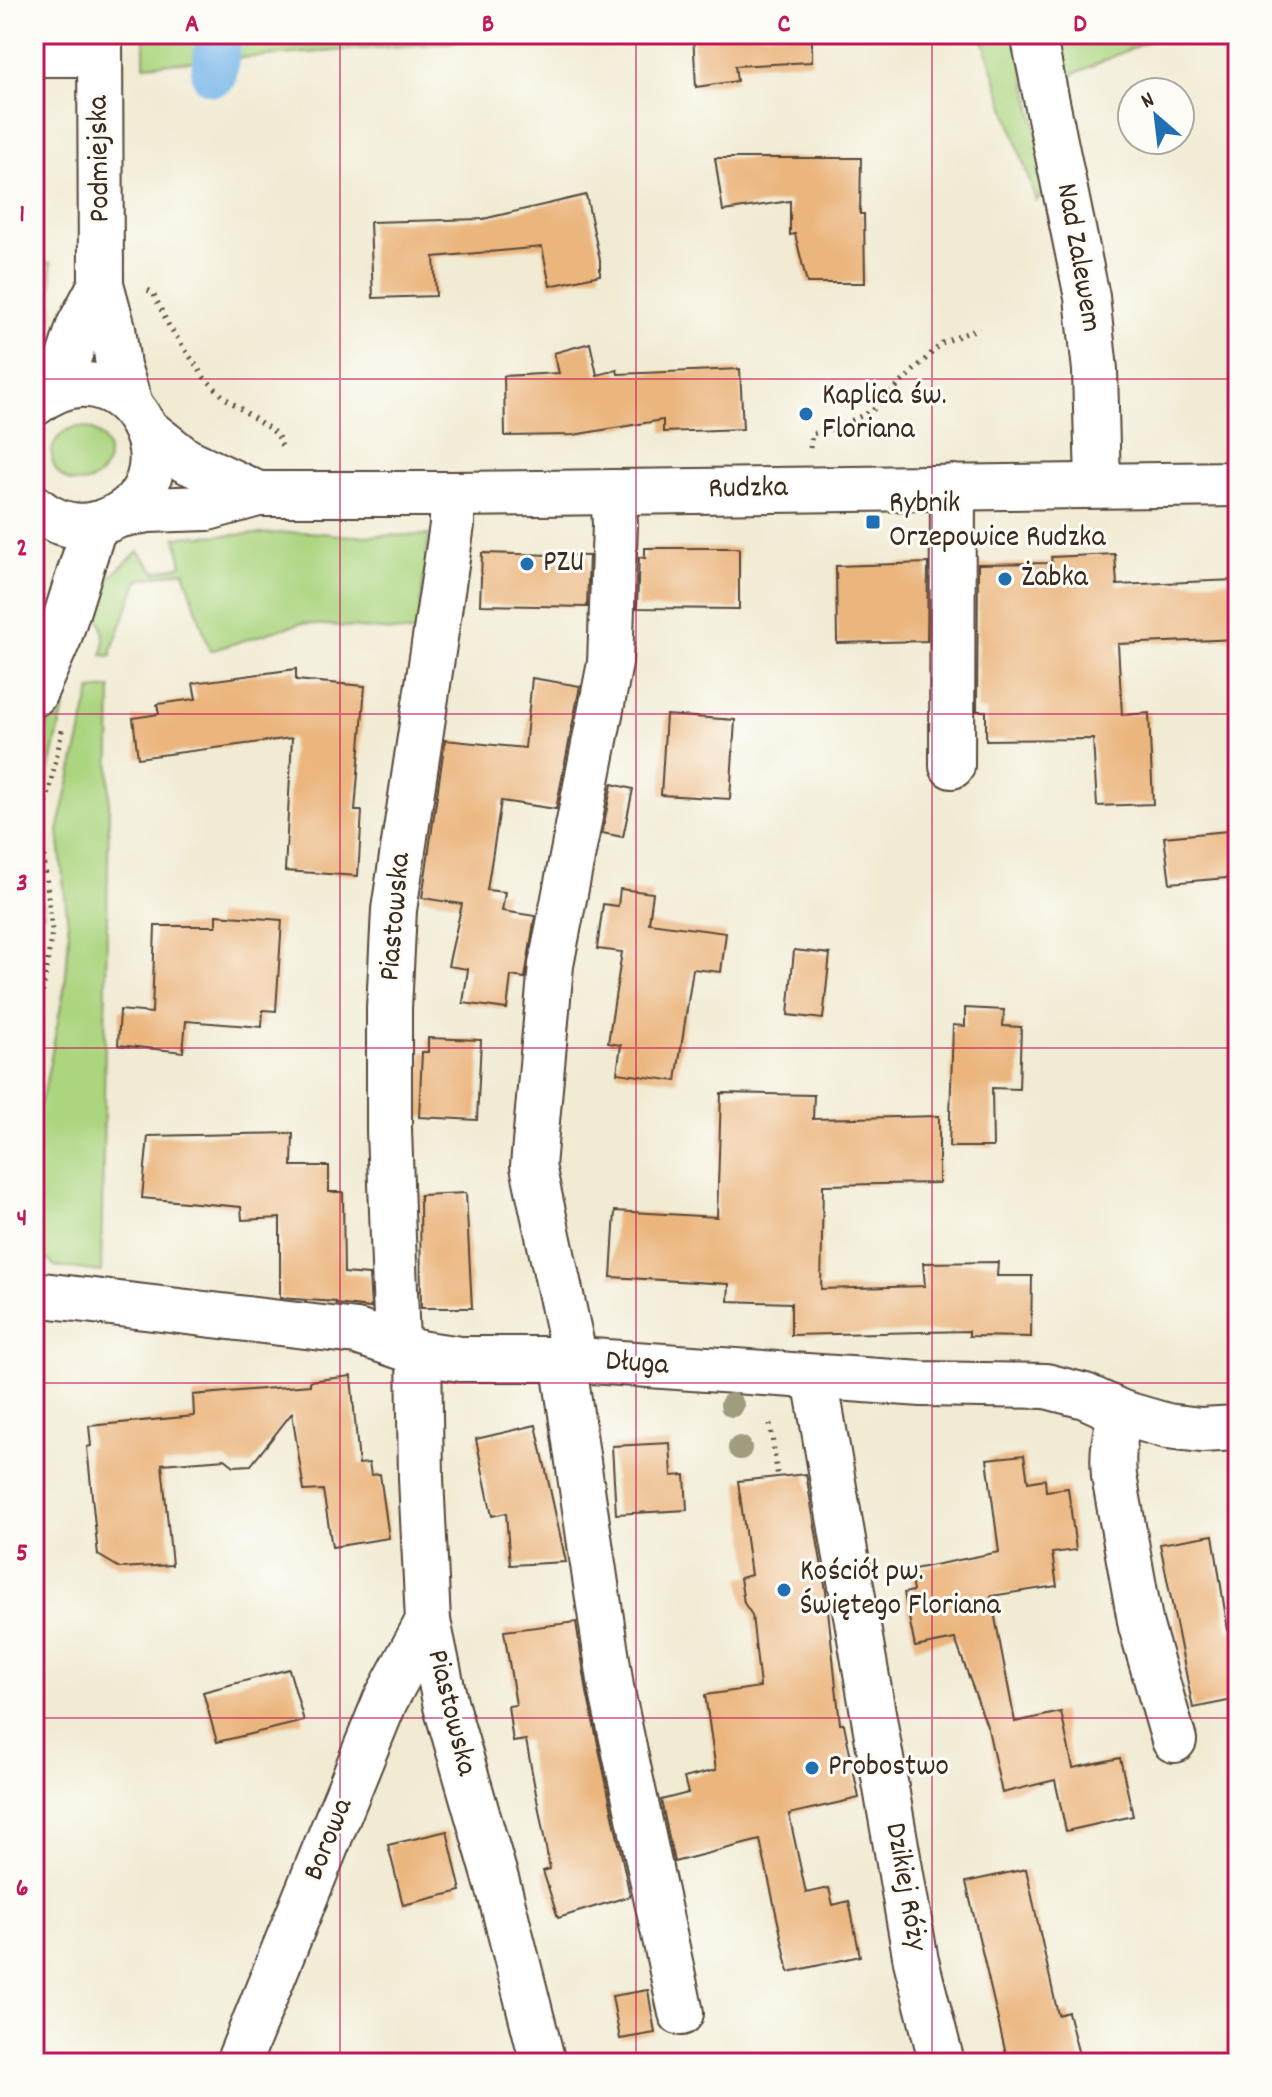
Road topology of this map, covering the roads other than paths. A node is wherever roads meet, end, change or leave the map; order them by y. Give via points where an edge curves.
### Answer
1 (1033, 34) edge
2 (100, 44) edge
3 (34, 54) edge
4 (119, 285) junction
5 (41, 399) edge
6 (139, 417) junction
7 (1238, 484) edge
8 (1098, 485) junction
9 (953, 487) junction
10 (613, 492) junction
11 (258, 494) junction
12 (452, 494) junction
13 (34, 507) edge
14 (107, 520) junction
15 (49, 708) edge
16 (952, 766) dead end
17 (34, 1294) edge
18 (408, 1348) junction
19 (569, 1360) junction
20 (815, 1378) junction
21 (1122, 1413) junction
22 (1238, 1428) edge
23 (428, 1621) junction
24 (1174, 1740) dead end
25 (681, 2013) dead end
26 (238, 2063) edge
27 (543, 2063) edge
28 (942, 2063) edge

1 - 8 street, Nad Zalewem via 1087,297
2 - 3 street
2 - 4 street, Podmiejska
4 - 5 street, Podmiejska via 79,326 68,360
4 - 6 street, Podmiejska via 113,328 118,366
5 - 6 street, Rudzka via 68,386 90,385 114,393
6 - 11 street, Rudzka via 185,460
6 - 14 street, Podmiejska via 152,451 149,476 135,502
7 - 8 street, Rudzka
8 - 9 street, Rudzka
9 - 10 street, Rudzka
9 - 16 street
10 - 12 street, Rudzka
10 - 19 street via 610,663 551,965 533,1166
11 - 12 street, Rudzka
11 - 14 street, Rudzka via 208,508 148,510
12 - 18 street, Piastowska via 452,525 394,910 389,1130
13 - 14 street, Rudzka via 60,523
14 - 15 street via 59,638
17 - 18 street, Długa via 357,1332
18 - 19 street, Długa via 461,1359
18 - 23 street, Piastowska
19 - 20 street, Długa
19 - 25 street via 611,1687
20 - 21 street, Długa via 1046,1386
20 - 28 street, Dzikiej Róży via 916,1961
21 - 22 street, Długa via 1167,1426
21 - 24 street via 1114,1434 1114,1476 1141,1626
23 - 26 street, Borowa via 385,1701
23 - 27 street, Piastowska

